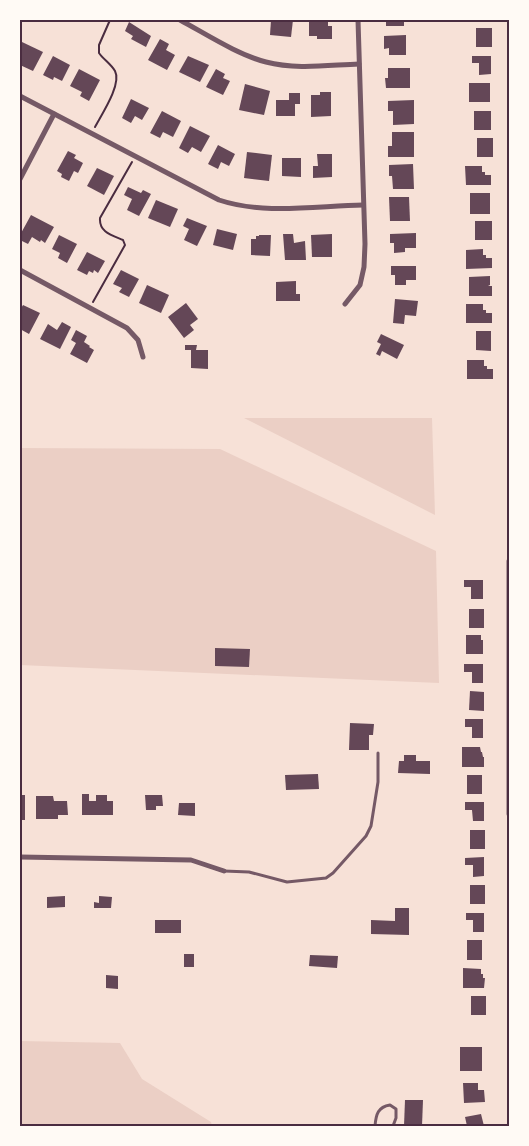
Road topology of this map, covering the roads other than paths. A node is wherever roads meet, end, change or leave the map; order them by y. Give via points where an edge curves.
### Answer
1 (180, 20) edge
2 (358, 20) edge
3 (359, 64) junction
4 (20, 96) edge
5 (54, 114) junction
6 (20, 179) edge
7 (362, 205) junction
8 (20, 270) edge
9 (346, 304) dead end
10 (143, 357) dead end
11 (509, 561) edge
12 (378, 753) dead end
13 (509, 814) edge
14 (20, 857) edge
15 (224, 871) joint
16 (375, 1126) edge
17 (393, 1126) edge

1 - 3 street via 267,62 289,66
2 - 3 street
3 - 7 street
4 - 5 street
5 - 6 street
5 - 7 street via 233,205 263,208
7 - 9 street via 364,267 360,284
8 - 10 street via 127,328 138,340
11 - 13 street
12 - 15 lane via 378,782 371,826 333,873 326,878 287,882 248,872
14 - 15 street via 191,860
16 - 17 lane via 376,1114 383,1106 390,1105 396,1109

